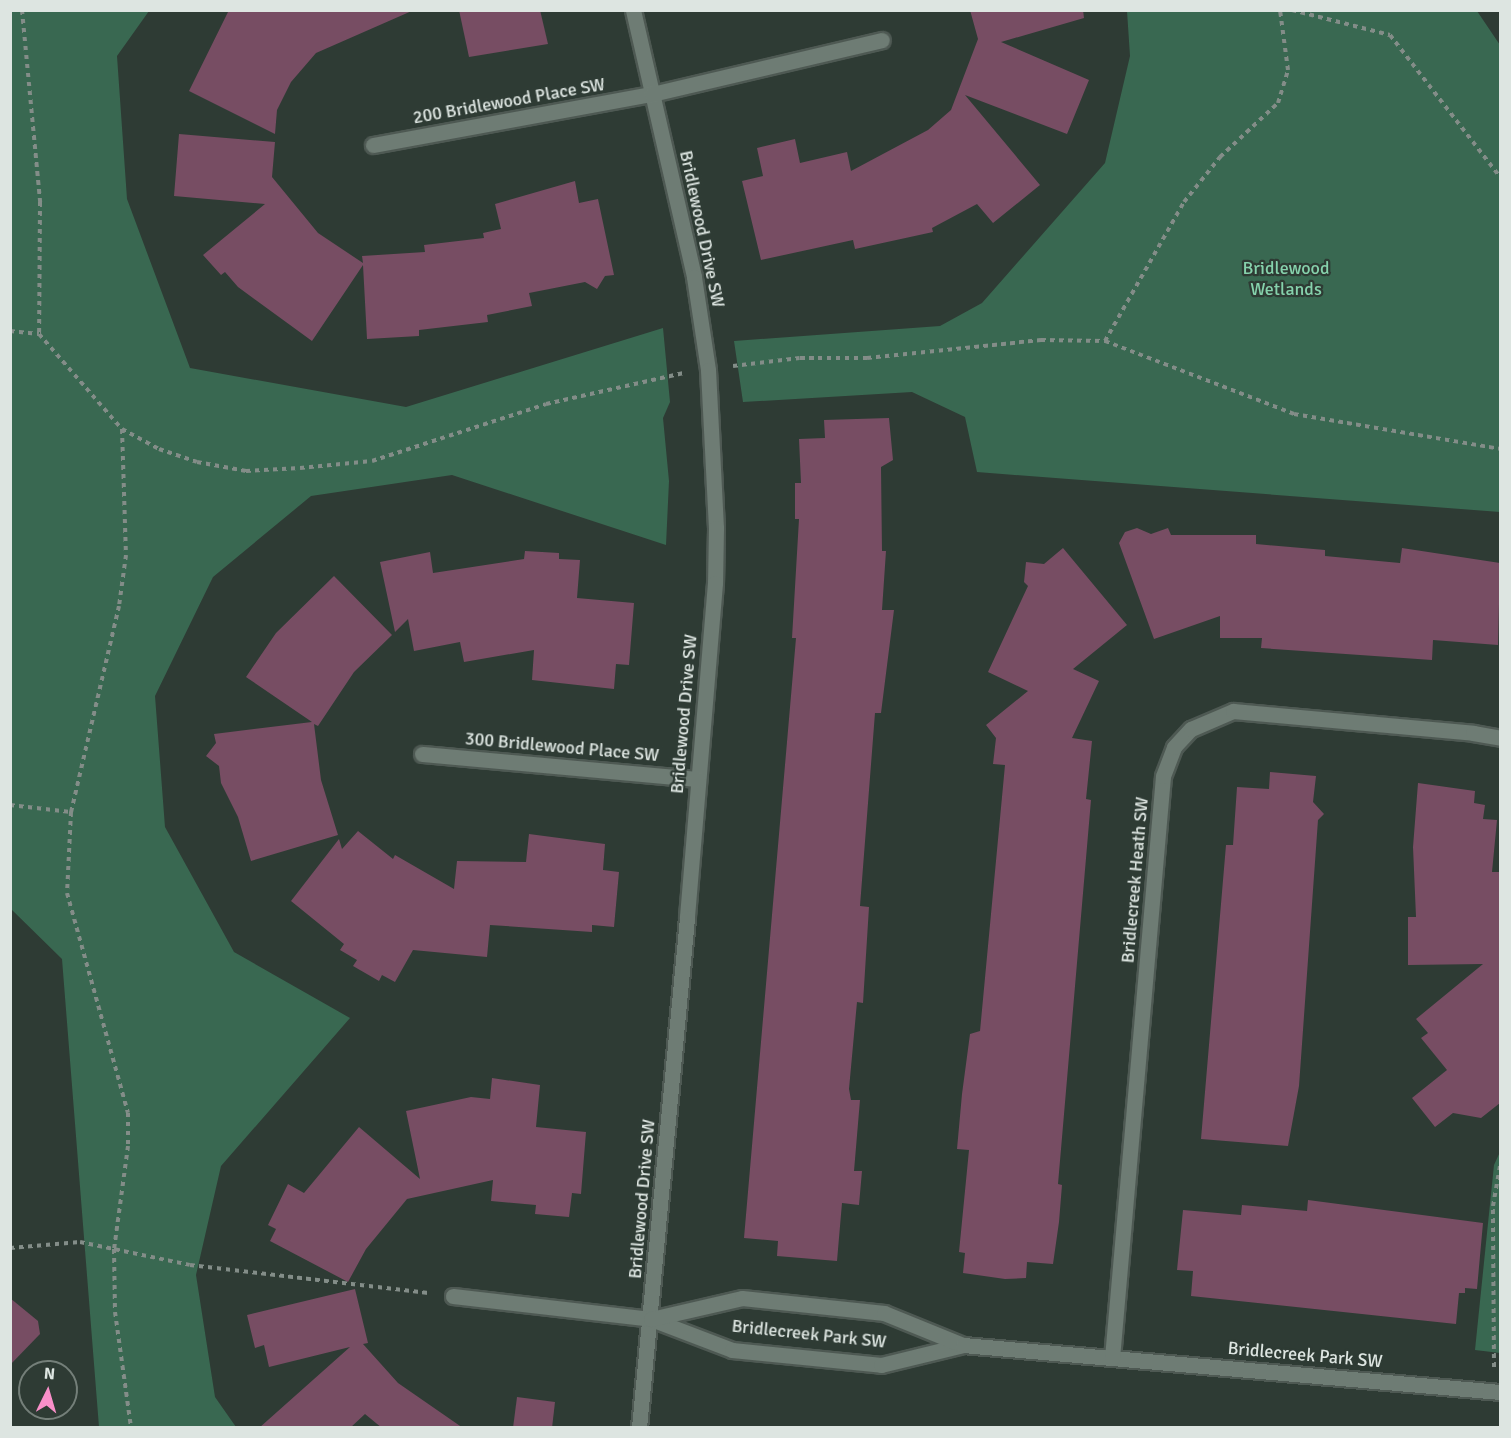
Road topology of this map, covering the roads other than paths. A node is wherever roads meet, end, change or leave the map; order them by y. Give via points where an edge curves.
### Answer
1 (633, 10) edge
2 (882, 40) dead end
3 (652, 94) junction
4 (373, 145) dead end
5 (1500, 738) edge
6 (422, 754) dead end
7 (698, 779) junction
8 (453, 1296) road end
9 (651, 1318) junction
10 (963, 1345) junction
11 (1112, 1358) junction
12 (1497, 1392) edge
13 (639, 1428) edge

1 - 3 street, Bridlewood Drive SW
2 - 3 street, 200 Bridlewood Place SW
3 - 4 street, 200 Bridlewood Place SW
3 - 7 street, Bridlewood Drive SW via 694,277 708,370 715,464 715,583
5 - 11 street, Bridlecreek Heath SW via 1473,732 1233,711 1191,729 1173,747 1163,776
6 - 7 street, 300 Bridlewood Place SW
7 - 9 street, Bridlewood Drive SW
8 - 9 street
9 - 10 street, Bridlecreek Park SW via 742,1298 884,1313
9 - 10 street, Bridlecreek Park SW via 732,1350 881,1365
9 - 13 street, Bridlewood Drive SW
10 - 11 street, Bridlecreek Park SW
11 - 12 street, Bridlecreek Park SW

